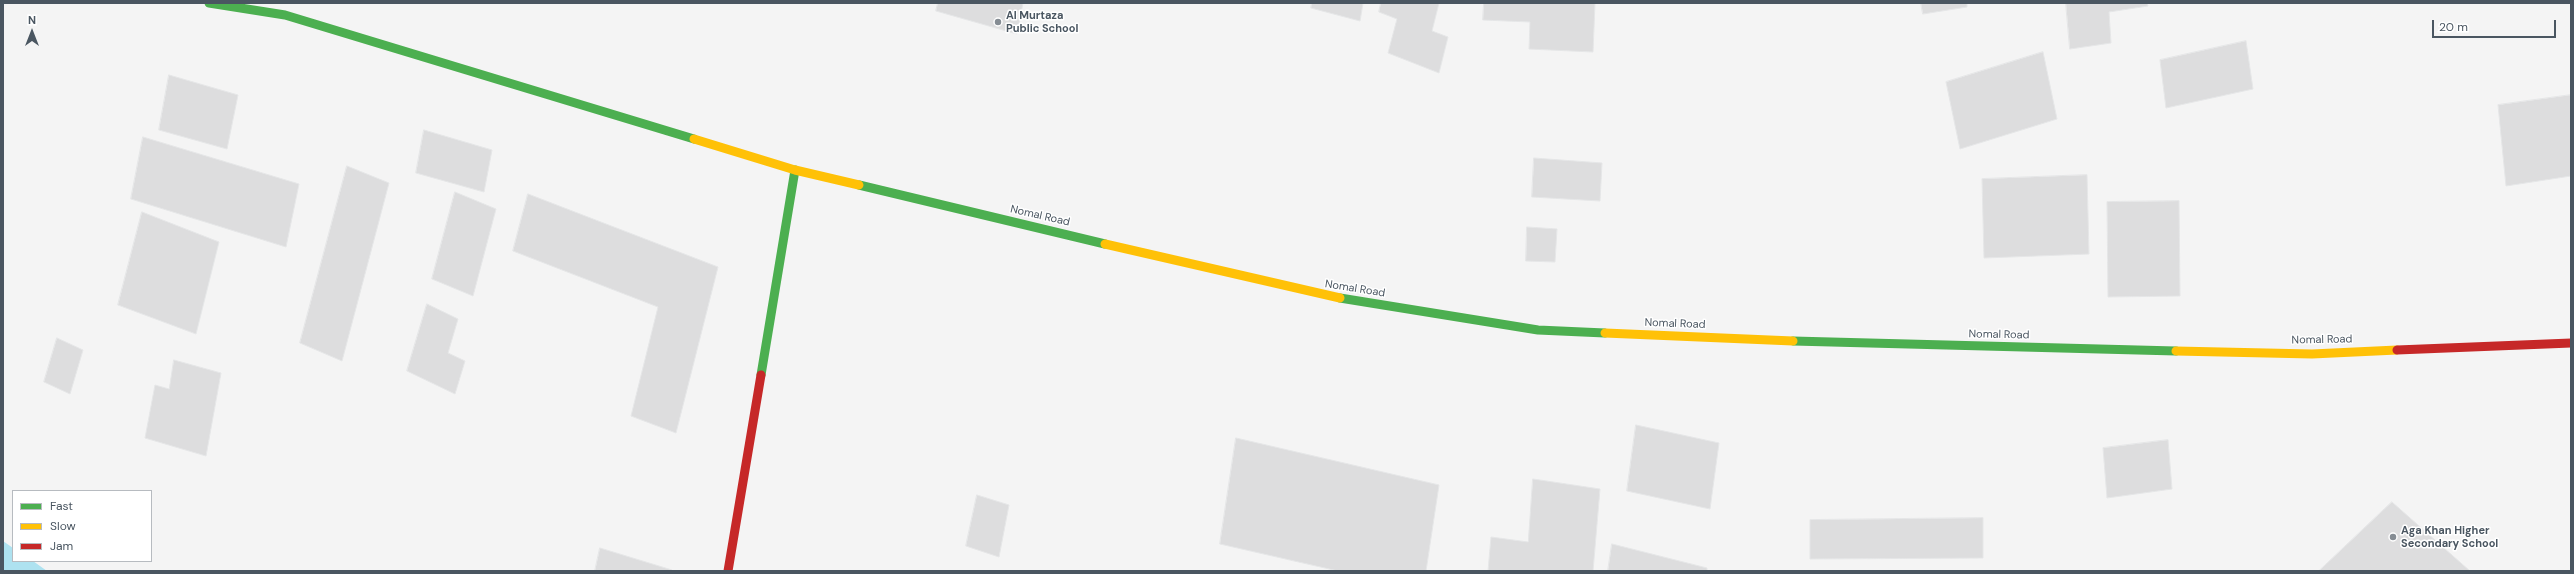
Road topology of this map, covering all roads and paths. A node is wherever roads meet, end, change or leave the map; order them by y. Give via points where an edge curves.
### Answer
1 (209, 3) edge
2 (795, 170) junction
3 (2571, 343) edge
4 (728, 571) edge

1 - 2 main road, Nomal Road via 285,16
2 - 3 main road, Nomal Road via 1325,296 1538,330 1862,344 2304,354
2 - 4 main road

